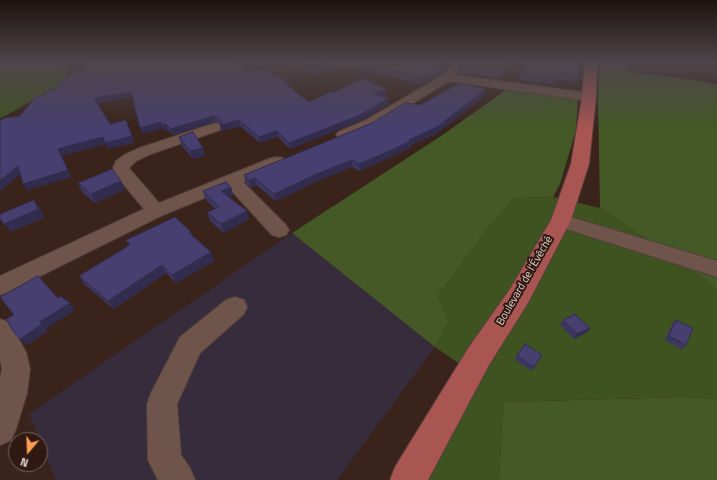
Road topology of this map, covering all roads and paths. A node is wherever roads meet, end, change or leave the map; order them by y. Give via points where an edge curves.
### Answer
1 (433, 85) edge
2 (507, 85) edge
3 (590, 85) edge
4 (589, 97) junction
5 (215, 127) dead end
6 (330, 141) edge
7 (292, 156) edge
8 (231, 180) junction
9 (156, 211) junction
10 (561, 220) junction
11 (279, 230) dead end
12 (717, 269) edge
13 (0, 286) edge
14 (235, 307) dead end
15 (0, 330) edge
16 (0, 429) edge
17 (178, 480) edge
18 (408, 480) edge

1 - 6 street via 371,123
2 - 4 street
3 - 4 main road, Boulevard de l'Évêché
4 - 10 main road, Boulevard de l'Évêché via 580,164
5 - 9 street via 145,151 122,165 121,168 126,175
7 - 8 street
8 - 9 street
8 - 11 street
9 - 13 street
10 - 12 street
10 - 18 main road, Boulevard de l'Évêché via 519,296 479,356
14 - 17 street via 190,345 162,404 165,460
15 - 16 street via 12,352 16,368 12,393

